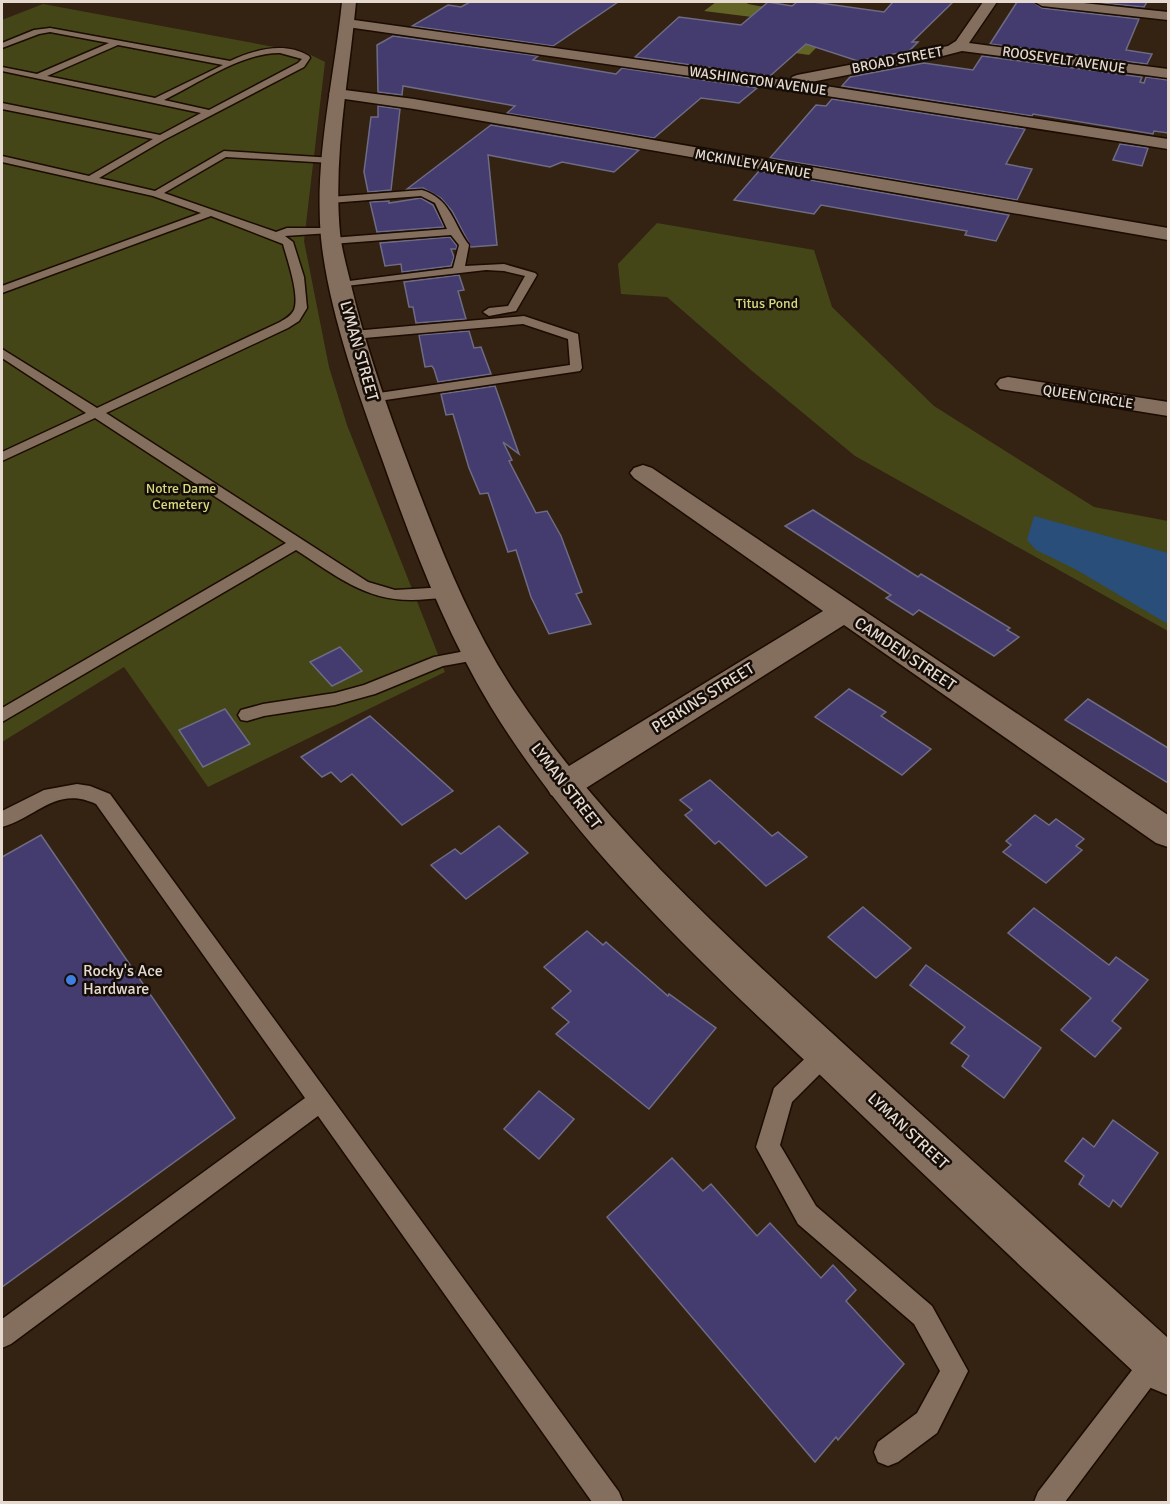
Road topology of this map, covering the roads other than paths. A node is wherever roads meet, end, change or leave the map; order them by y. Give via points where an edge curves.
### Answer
1 (990, 2) edge
2 (1042, 2) edge
3 (348, 12) edge
4 (1168, 16) edge
5 (117, 43) junction
6 (2, 46) edge
7 (959, 46) junction
8 (231, 64) junction
9 (2, 69) edge
10 (1168, 74) edge
11 (37, 76) junction
12 (782, 84) junction
13 (336, 94) junction
14 (156, 101) junction
15 (2, 106) edge
16 (213, 113) junction
17 (161, 138) junction
18 (1168, 144) edge
19 (2, 159) edge
20 (331, 160) junction
21 (90, 179) junction
22 (156, 194) junction
23 (208, 214) junction
24 (331, 224) junction
25 (454, 232) junction
26 (1168, 234) edge
27 (276, 236) junction
28 (458, 271) junction
29 (341, 285) junction
30 (2, 290) edge
31 (352, 330) junction
32 (2, 353) edge
33 (1008, 384) dead end
34 (372, 398) junction
35 (1168, 409) edge
36 (96, 413) junction
37 (2, 457) edge
38 (643, 473) dead end
39 (295, 544) junction
40 (447, 592) junction
41 (843, 612) junction
42 (476, 655) junction
43 (247, 715) dead end
44 (2, 716) edge
45 (563, 786) junction
46 (2, 820) edge
47 (1168, 833) edge
48 (825, 1054) junction
49 (320, 1100) junction
50 (2, 1335) edge
51 (1162, 1365) edge
52 (888, 1452) dead end
53 (609, 1503) edge
54 (1048, 1503) edge

1 - 7 street, BROAD STREET
2 - 4 street
3 - 12 street, WASHINGTON AVENUE
3 - 13 street, LYMAN STREET
5 - 6 lane via 50,30
5 - 8 lane
5 - 11 lane
7 - 10 street, ROOSEVELT AVENUE
7 - 12 street, BROAD STREET
8 - 14 lane
8 - 16 lane via 268,50 306,58 301,65
9 - 11 lane
11 - 14 lane
12 - 18 street, WASHINGTON AVENUE
13 - 20 street, LYMAN STREET
13 - 26 street, MCKINLEY AVENUE via 414,104
14 - 16 lane
15 - 17 lane
16 - 17 lane
17 - 21 lane
19 - 21 lane
20 - 22 lane via 224,154
20 - 24 street, LYMAN STREET
21 - 22 lane
22 - 23 lane
23 - 27 lane
23 - 30 lane
24 - 25 lane
24 - 25 lane via 422,193 439,201
24 - 27 lane
24 - 29 street, LYMAN STREET
25 - 28 lane via 465,245
27 - 36 lane via 288,242 298,277 301,309 295,318
28 - 29 lane
28 - 31 lane via 484,266 520,269 531,275 512,309
29 - 31 street, LYMAN STREET
31 - 34 street, LYMAN STREET
31 - 34 lane via 524,320 574,337 576,368
32 - 36 lane
33 - 35 street, QUEEN CIRCLE
34 - 40 street, LYMAN STREET
36 - 37 lane
36 - 39 lane
38 - 41 street, CAMDEN STREET
39 - 40 lane via 383,595
39 - 44 lane
40 - 42 street, LYMAN STREET
41 - 45 street, PERKINS STREET
41 - 47 street, CAMDEN STREET
42 - 43 lane via 440,661 369,690 335,699
42 - 45 street, LYMAN STREET
45 - 48 street, LYMAN STREET via 615,848
46 - 49 lane via 61,792 84,791 103,799
48 - 51 street, LYMAN STREET
48 - 52 lane via 782,1096 768,1147 807,1215 923,1315 955,1371 927,1424
49 - 50 lane
49 - 53 lane
51 - 54 lane

